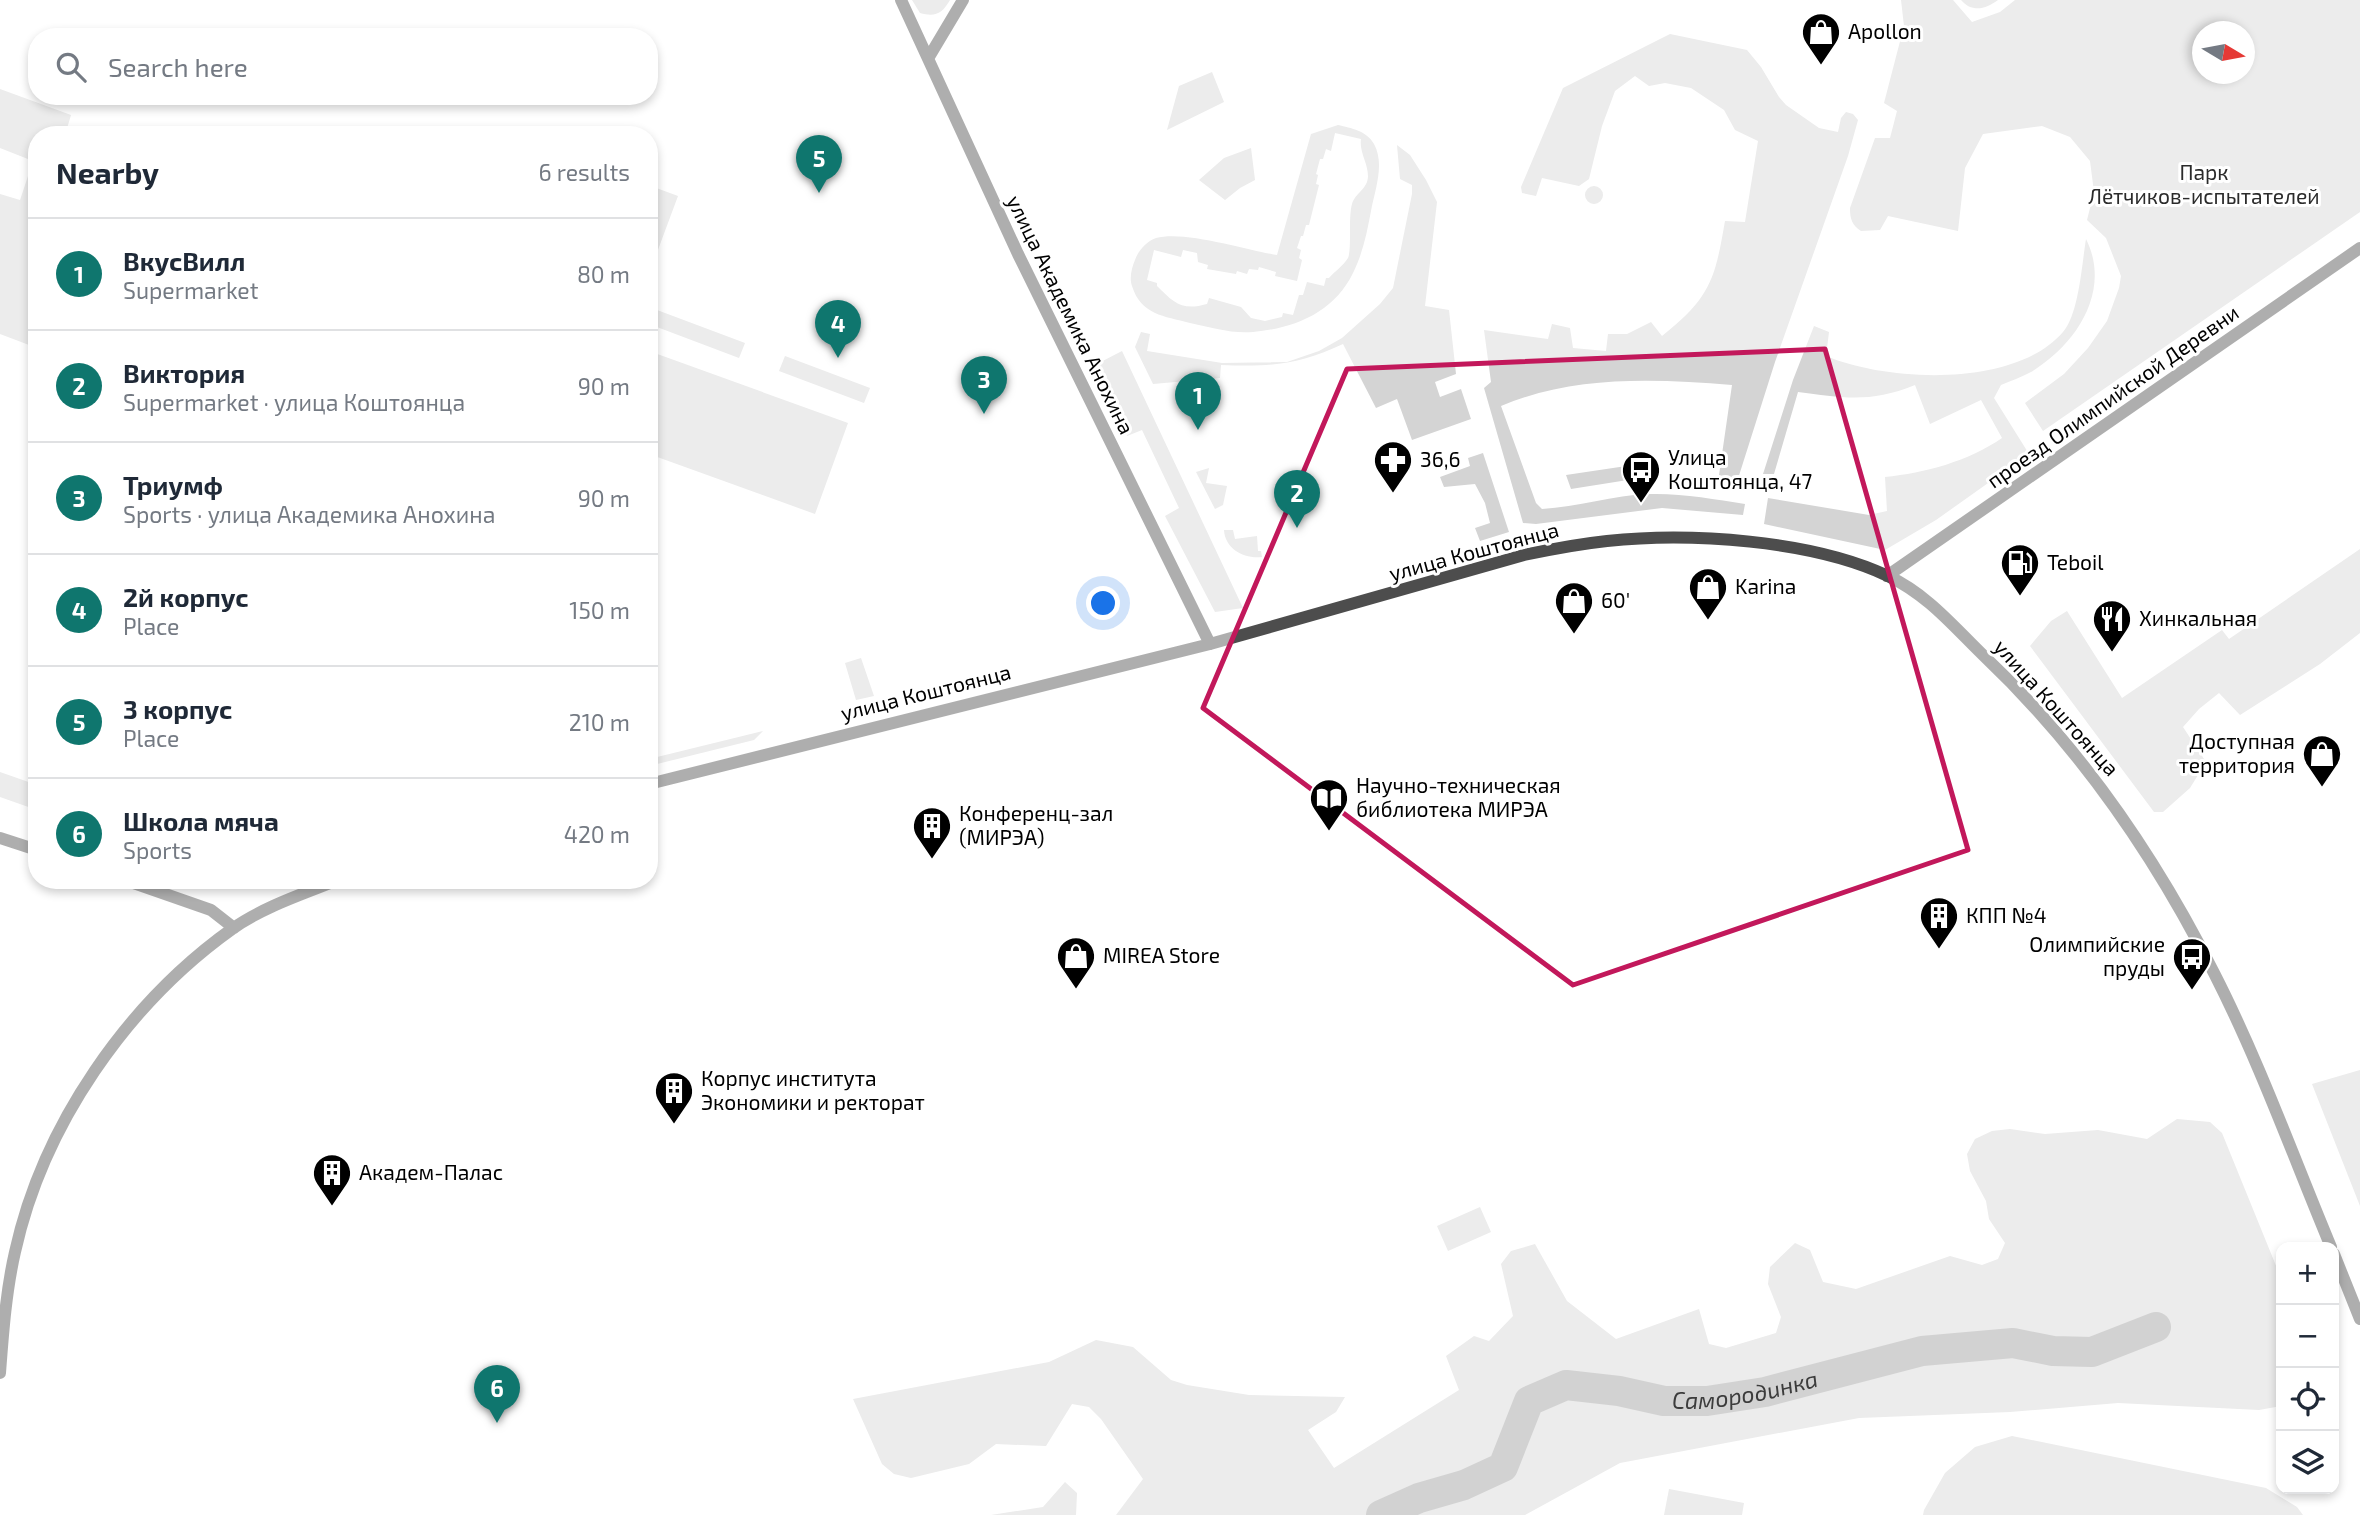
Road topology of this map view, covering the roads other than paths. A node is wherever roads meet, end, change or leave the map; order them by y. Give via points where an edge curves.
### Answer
1 (901, 0) edge
2 (963, 0) edge
3 (929, 57) junction
4 (2360, 248) edge
5 (1887, 576) junction
6 (1210, 644) junction
7 (658, 781) edge
8 (0, 838) edge
9 (28, 847) edge
10 (151, 889) edge
11 (315, 889) edge
12 (234, 928) junction
13 (2329, 1242) edge
14 (2339, 1266) edge
15 (2360, 1319) edge
16 (1, 1346) edge
17 (0, 1373) edge

1 - 3 street, улица Академика Анохина
2 - 3 street
3 - 6 street, улица Академика Анохина via 1018,254
4 - 5 street, проезд Олимпийской Деревни
5 - 6 street, улица Коштоянца via 1841,560 1759,544 1693,538 1607,541 1524,555
5 - 13 street, улица Коштоянца via 1925,597 2015,685 2113,803 2213,970
6 - 7 street, улица Коштоянца
8 - 9 street
10 - 12 street via 211,910
11 - 12 street
12 - 16 street via 155,997 78,1093 34,1189 15,1253
14 - 15 street
16 - 17 street

